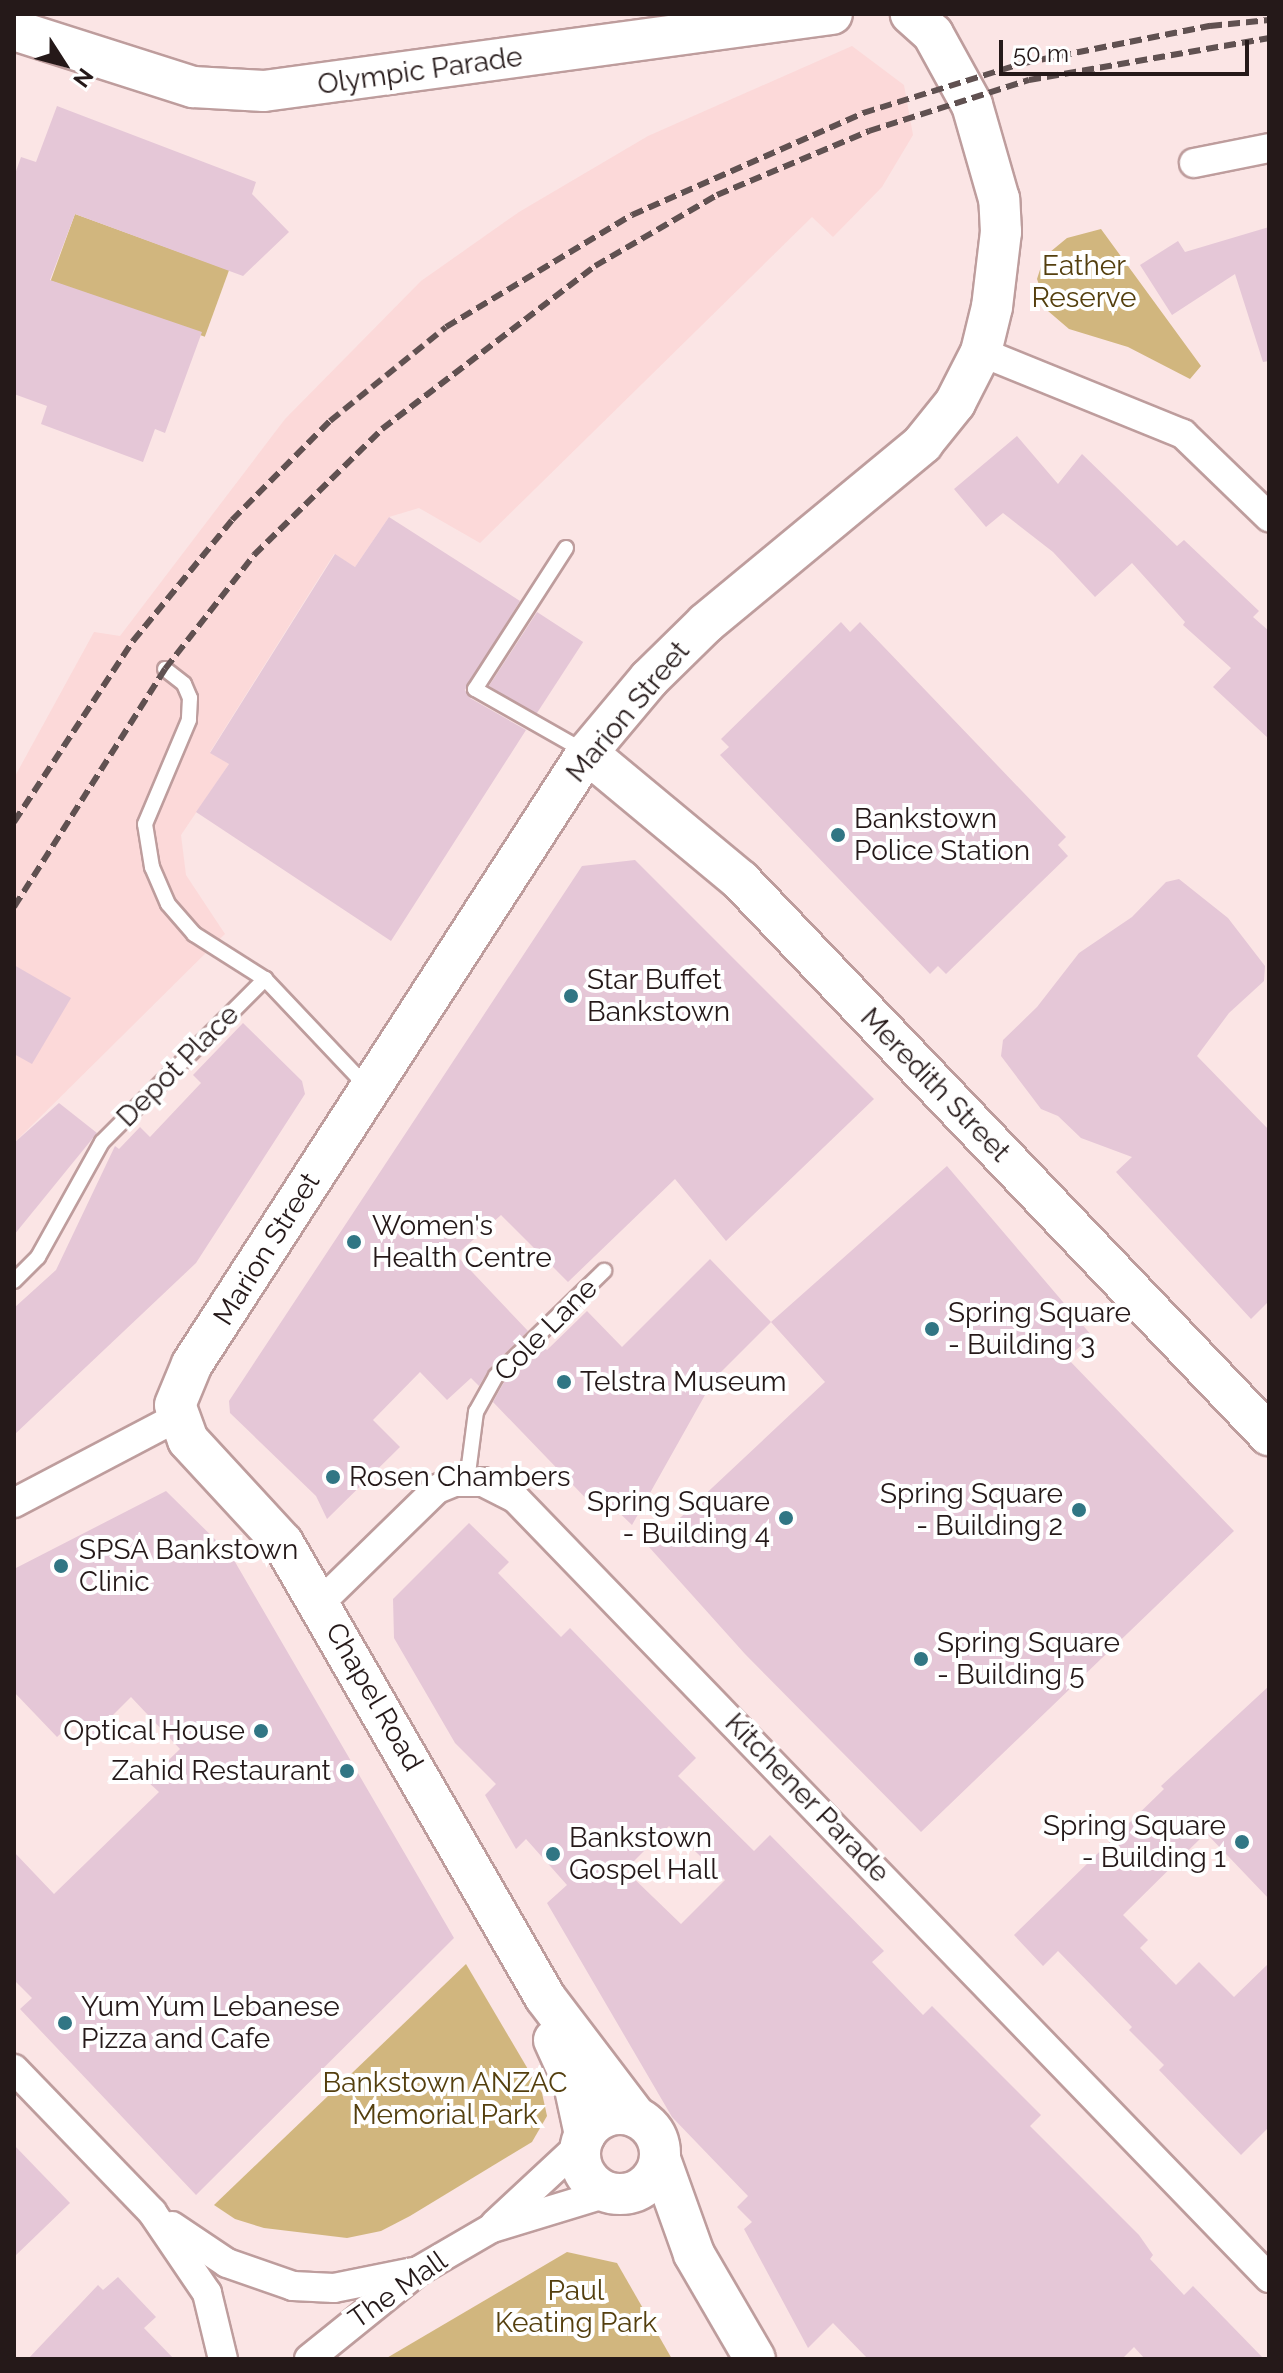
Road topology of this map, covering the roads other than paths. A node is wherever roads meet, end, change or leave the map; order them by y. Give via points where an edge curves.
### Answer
1 (832, 14) edge
2 (766, 19) edge
3 (930, 21) edge
4 (14, 30) edge
5 (1269, 148) edge
6 (1194, 163) dead end
7 (981, 352) junction
8 (1269, 517) edge
9 (566, 548) dead end
10 (165, 669) dead end
11 (587, 753) junction
12 (265, 979) junction
13 (368, 1088) junction
14 (604, 1271) dead end
15 (14, 1281) edge
16 (176, 1418) junction
17 (1269, 1435) edge
18 (467, 1481) junction
19 (14, 1503) edge
20 (320, 1603) junction
21 (545, 1997) junction
22 (14, 2069) edge
23 (636, 2117) junction
24 (583, 2140) junction
25 (660, 2159) junction
26 (611, 2194) junction
27 (152, 2212) junction
28 (492, 2228) junction
29 (694, 2254) junction
30 (418, 2271) junction
31 (1269, 2278) edge
32 (223, 2359) edge
33 (309, 2359) edge
34 (755, 2359) edge

1 - 2 street, Olympic Parade
2 - 4 street, Olympic Parade via 264,91 193,87
3 - 7 street, Marion Street via 972,105 999,199 996,283
5 - 6 street
7 - 8 street via 1183,434
7 - 11 street, Marion Street via 955,403 922,444 706,623 649,679
9 - 11 lane via 475,689
10 - 12 lane via 184,684 190,698 189,720 145,824 152,867 168,904 194,934
11 - 13 street, Marion Street
11 - 17 street, Meredith Street via 740,880
12 - 13 lane
12 - 15 lane, Depot Place via 102,1142 38,1257
13 - 16 street, Marion Street via 192,1364 179,1390
14 - 18 lane, Cole Lane via 496,1376 476,1412
16 - 19 street
16 - 20 street, Chapel Road via 188,1440 272,1527
18 - 20 street via 437,1489
18 - 31 street, Kitchener Parade via 498,1488 531,1512
20 - 21 street, Chapel Road
21 - 23 street, Chapel Road
21 - 24 street, Chapel Road
22 - 27 street
23 - 24 street via 611,2115
23 - 25 street via 655,2134
24 - 26 street via 585,2173
24 - 28 street, The Mall
25 - 26 street via 645,2186
25 - 29 street
26 - 28 street, The Mall
26 - 29 street via 656,2218
27 - 30 street via 227,2263 293,2286 334,2288
27 - 32 street via 207,2293
28 - 30 street, The Mall
29 - 34 street
30 - 33 street, The Mall

